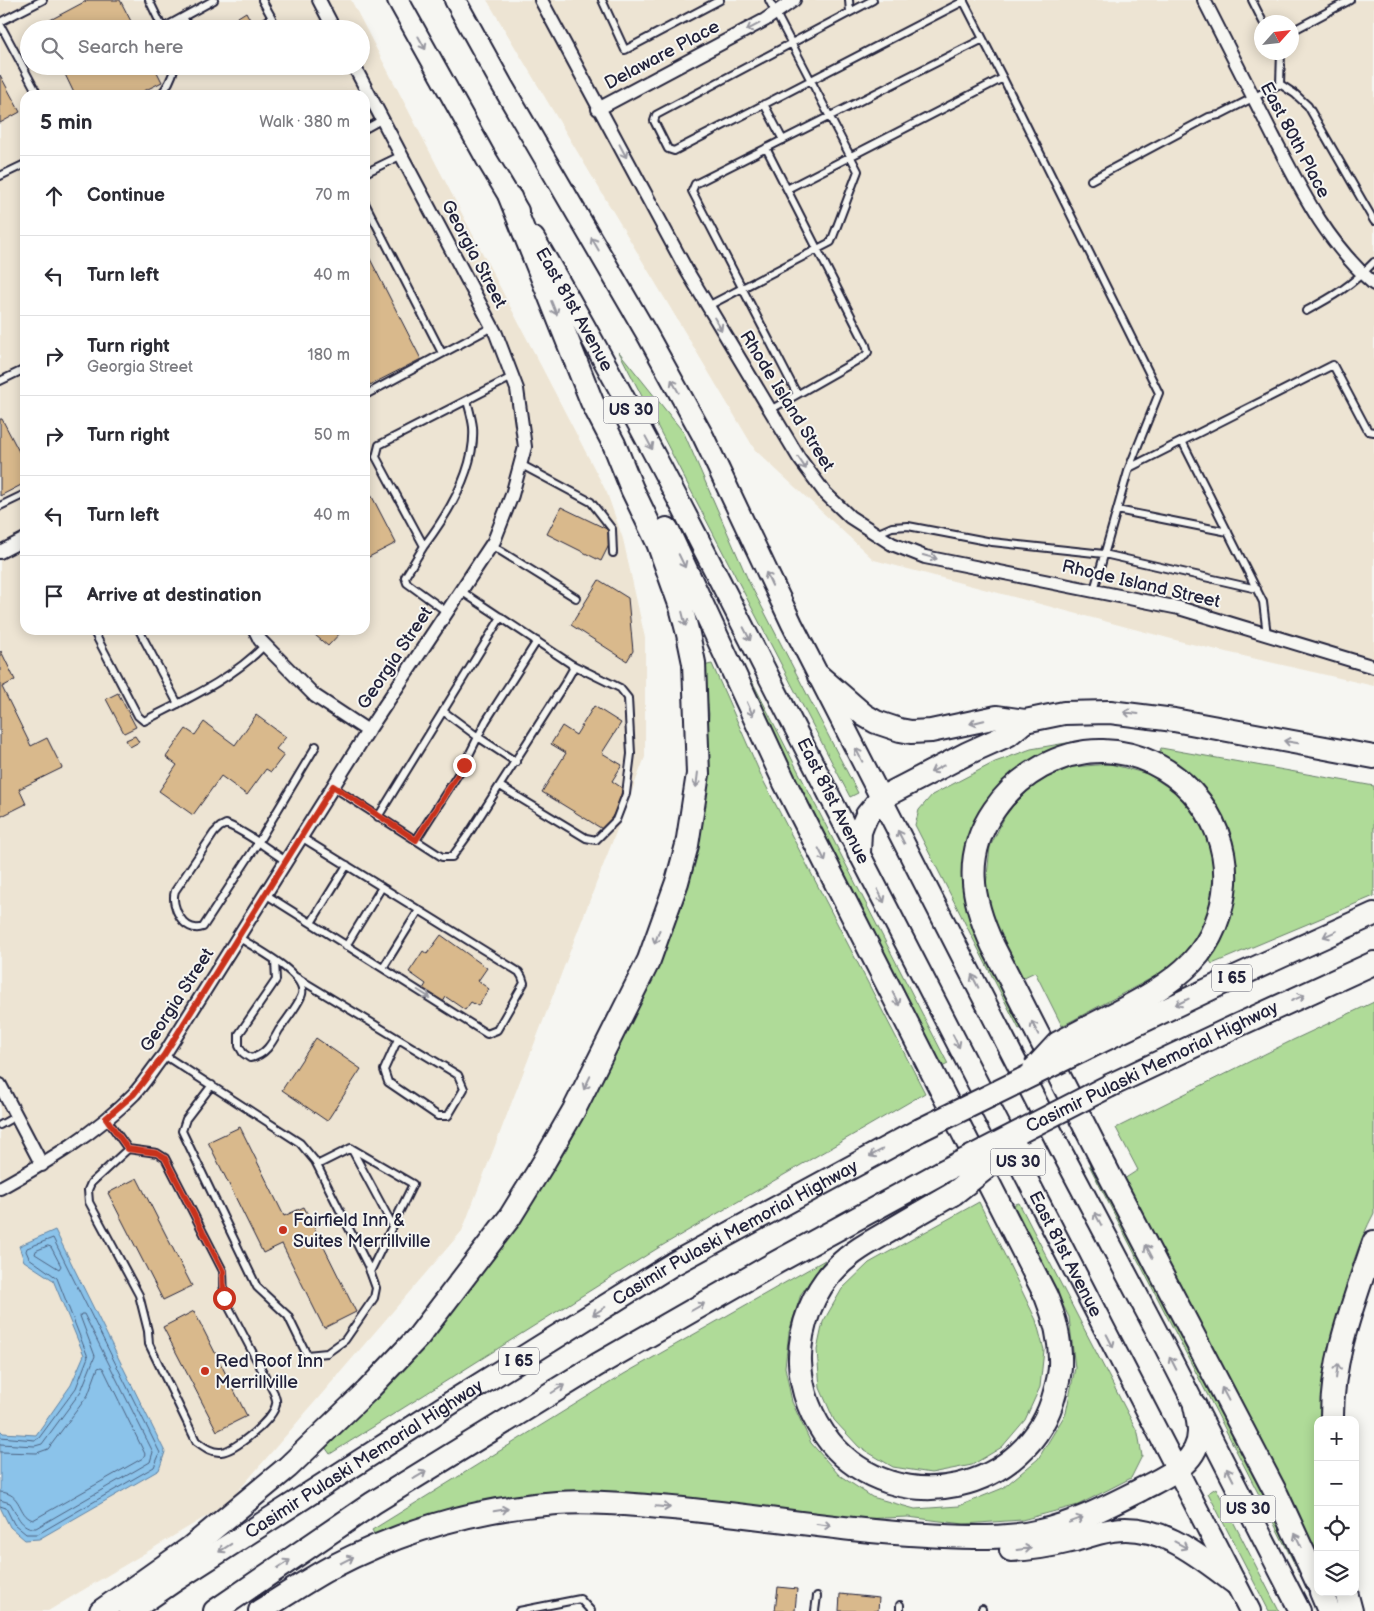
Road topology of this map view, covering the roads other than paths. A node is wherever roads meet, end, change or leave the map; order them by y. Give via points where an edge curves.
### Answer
1 (42, 0) edge
2 (149, 0) edge
3 (214, 0) edge
4 (262, 0) edge
5 (319, 0) edge
6 (398, 0) edge
7 (455, 0) edge
8 (602, 0) edge
9 (720, 0) edge
10 (769, 0) edge
11 (794, 0) edge
12 (849, 0) edge
13 (872, 0) edge
14 (1204, 0) edge
15 (1350, 0) edge
16 (543, 1) edge
17 (963, 1) edge
18 (1254, 1) edge
19 (850, 12) junction
20 (775, 14) junction
21 (1260, 15) edge
22 (183, 17) junction
23 (159, 20) edge
24 (178, 20) edge
25 (185, 20) edge
26 (268, 20) edge
27 (329, 20) edge
28 (0, 23) edge
29 (1299, 27) edge
30 (983, 39) junction
31 (791, 43) junction
32 (1281, 60) edge
33 (20, 61) edge
34 (27, 75) edge
35 (172, 75) edge
36 (359, 75) edge
37 (1003, 78) junction
38 (811, 80) junction
39 (1280, 84) junction
40 (35, 90) edge
41 (164, 90) edge
42 (367, 90) edge
43 (370, 96) edge
44 (1253, 98) junction
45 (764, 104) junction
46 (598, 109) junction
47 (830, 116) junction
48 (383, 120) junction
49 (370, 126) edge
50 (783, 140) junction
51 (766, 148) junction
52 (402, 155) junction
53 (851, 156) junction
54 (20, 166) edge
55 (370, 171) edge
56 (0, 176) edge
57 (1091, 180) dead end
58 (787, 189) junction
59 (510, 198) junction
60 (370, 213) edge
61 (1374, 221) edge
62 (817, 250) junction
63 (1374, 262) edge
64 (1363, 274) junction
65 (1374, 284) edge
66 (742, 289) junction
67 (708, 306) junction
68 (1306, 311) dead end
69 (492, 327) junction
70 (442, 354) junction
71 (20, 371) edge
72 (512, 377) junction
73 (0, 381) edge
74 (370, 392) edge
75 (797, 394) junction
76 (467, 400) junction
77 (770, 410) junction
78 (1374, 432) edge
79 (1182, 441) junction
80 (614, 444) junction
81 (520, 464) junction
82 (1129, 468) junction
83 (20, 496) edge
84 (0, 506) edge
85 (1117, 510) junction
86 (1228, 532) junction
87 (876, 534) junction
88 (20, 541) edge
89 (491, 545) junction
90 (424, 546) junction
91 (0, 552) edge
92 (613, 553) dead end
93 (1104, 554) junction
94 (1257, 589) junction
95 (1094, 590) junction
96 (461, 591) junction
97 (576, 598) dead end
98 (447, 612) junction
99 (501, 617) junction
100 (96, 635) edge
101 (143, 635) edge
102 (258, 635) edge
103 (1268, 635) junction
104 (537, 641) junction
105 (265, 645) junction
106 (571, 664) junction
107 (1374, 667) edge
108 (819, 676) junction
109 (178, 704) junction
110 (443, 711) junction
111 (1025, 720) junction
112 (368, 731) junction
113 (478, 737) junction
114 (316, 746) dead end
115 (1374, 757) edge
116 (516, 762) junction
117 (333, 786) junction
118 (500, 786) junction
119 (881, 798) junction
120 (378, 817) junction
121 (301, 837) junction
122 (416, 840) junction
123 (258, 843) junction
124 (859, 853) junction
125 (286, 861) junction
126 (347, 865) junction
127 (382, 887) junction
128 (265, 894) junction
129 (419, 910) junction
130 (1374, 914) edge
131 (311, 923) junction
132 (238, 937) junction
133 (346, 946) junction
134 (275, 961) junction
135 (1374, 963) edge
136 (382, 968) junction
137 (296, 977) junction
138 (1087, 1038) junction
139 (398, 1039) junction
140 (164, 1055) junction
141 (0, 1085) edge
142 (212, 1085) junction
143 (1061, 1110) junction
144 (16, 1116) junction
145 (106, 1118) junction
146 (0, 1125) edge
147 (351, 1148) junction
148 (128, 1149) junction
149 (42, 1165) junction
150 (317, 1165) junction
151 (0, 1188) edge
152 (392, 1226) junction
153 (1374, 1242) edge
154 (370, 1272) junction
155 (1195, 1406) junction
156 (1332, 1416) edge
157 (1178, 1470) junction
158 (890, 1533) junction
159 (1314, 1575) edge
160 (1235, 1583) junction
161 (817, 1596) dead end
162 (1323, 1596) edge
163 (1347, 1596) edge
164 (101, 1611) edge
165 (130, 1611) edge
166 (215, 1611) edge
167 (260, 1611) edge
168 (519, 1611) edge
169 (525, 1611) edge
170 (591, 1611) edge
171 (815, 1611) edge
172 (1250, 1611) edge
173 (1300, 1611) edge
174 (1330, 1611) edge
175 (1351, 1611) edge

1 - 28 lane
2 - 23 lane
3 - 22 lane
4 - 26 lane via 272,18
5 - 27 street
6 -> 59 main road, East 81st Avenue / US 30
108 -> 7 main road, US 30 via 698,428
8 - 9 lane via 625,50
10 - 20 lane
11 - 20 street, Delaware Place
12 - 19 lane
13 - 19 lane
14 - 44 street, East 80th Place
15 - 29 lane
16 - 46 street, Rhode Island Street
17 - 30 lane
17 - 38 lane
18 - 21 lane
19 - 31 lane
20 - 31 lane
20 -> 46 street, Delaware Place
22 - 24 lane
22 - 25 lane
28 - 33 lane
30 - 37 lane
30 - 47 lane
31 - 38 lane
31 - 45 lane via 656,115 654,121 668,149 674,151
32 - 39 lane
34 - 40 lane
35 - 41 lane
36 - 42 street, Georgia Street
37 - 53 lane
37 - 82 lane via 1159,393
38 - 45 lane
38 - 47 lane
39 - 44 lane
39 - 61 lane via 1308,106
43 - 48 street, Georgia Street
44 - 57 lane via 1219,115 1209,116
44 - 64 street, East 80th Place via 1318,220
45 - 50 lane
46 -> 67 street, Rhode Island Street
47 - 50 lane
47 - 53 lane
48 - 49 lane
48 - 52 street, Georgia Street
50 - 51 lane
51 - 58 lane
51 - 66 lane via 695,184 692,192
52 - 55 lane
52 - 69 street, Georgia Street
53 - 58 lane
53 - 62 lane via 858,171 831,242
54 - 56 lane
58 - 62 lane
59 -> 80 highway via 592,402
59 -> 124 main road, East 81st Avenue / US 30 via 582,318 632,410
60 - 70 lane
62 - 66 lane
62 - 75 lane via 868,352
63 - 64 lane
64 - 65 street, East 80th Place
64 - 68 lane via 1339,293
66 - 67 lane
66 - 75 lane
67 -> 77 street, Rhode Island Street
69 - 70 lane
69 - 72 street, Georgia Street
70 - 74 lane
71 - 73 lane
72 - 76 lane
72 - 81 street, Georgia Street via 517,389 525,447
75 - 77 lane
76 - 90 lane via 473,427 468,465 457,495
76 - 90 lane via 379,445 376,458
77 -> 87 street, Rhode Island Street via 812,477 838,505
78 - 79 lane via 1368,431 1333,365
79 - 82 lane
79 - 86 lane
80 -> 143 highway, bridge via 643,483 660,516 785,783 1046,1296 1054,1317 1060,1366 1053,1400 1046,1418 1020,1453 980,1479 958,1486 937,1489 906,1486 873,1475 837,1450 821,1431 808,1403 800,1377 801,1338 814,1300 836,1267 853,1252 953,1194
80 -> 164 highway via 670,575 694,663 698,774 687,846 649,960 574,1110 544,1162 510,1217 419,1336 288,1466 190,1548
81 - 89 street, Georgia Street via 512,495
81 - 92 lane via 591,502 612,529
82 - 85 lane
83 - 84 lane
85 - 86 lane
85 - 93 lane
86 - 94 lane
87 - 93 lane via 892,527 908,526 992,542
87 -> 95 street, Rhode Island Street via 892,544 926,556
88 - 91 street
89 - 96 street, Georgia Street
89 - 97 lane
90 - 98 lane via 406,577 407,583
93 - 94 lane
93 - 95 lane
94 - 103 lane via 1263,602
95 - 103 street, Rhode Island Street via 1179,608
96 - 98 street, Georgia Street
96 - 99 lane
98 - 112 street, Georgia Street
99 - 104 lane
99 - 110 lane
100 - 109 lane via 138,716 144,721
101 - 109 lane
102 - 105 street
103 - 107 street, Rhode Island Street
104 - 106 lane
104 - 113 lane
105 - 109 lane via 218,683
105 - 112 street via 315,696
106 - 116 lane via 566,683
106 - 118 lane via 620,688 628,698 631,754 626,794 616,820 596,840 586,838
111 -> 108 highway via 997,717 931,731 900,730 876,722
119 -> 108 main road, US 30
110 - 113 lane
110 - 120 lane
115 -> 111 highway via 1123,712 1078,712
111 -> 119 highway via 1008,735
112 - 117 street, Georgia Street
113 - 116 lane
113 - 122 lane
114 - 123 lane
116 - 118 lane
117 - 120 lane
117 - 121 street, Georgia Street
118 - 122 lane via 452,857 442,857
119 - 124 highway via 863,824
155 -> 119 main road, US 30
120 - 122 lane
121 - 125 street, Georgia Street
121 - 126 lane
123 - 123 lane via 226,824 214,833 175,891 182,922 193,928 203,927
123 - 125 lane
124 -> 157 main road, East 81st Avenue / US 30
125 - 128 street, Georgia Street
126 - 127 lane
126 - 131 lane
127 - 129 lane
127 - 133 lane
128 - 131 lane
128 - 132 street, Georgia Street
129 - 136 lane
136 -> 129 lane via 487,1034 496,1030 524,983 519,972
130 -> 138 highway, Casimir Pulaski Memorial Highway / I 65
131 - 133 lane
132 - 134 lane
132 - 140 street, Georgia Street
133 - 136 lane
134 - 137 lane
134 - 137 lane via 276,980 239,1034 239,1046 250,1058 258,1057 269,1047 302,994 301,983
143 -> 135 highway, Casimir Pulaski Memorial Highway / I 65, bridge
137 - 139 lane
159 -> 138 highway via 1264,1469 993,946 976,903 974,863 988,818 1000,802 1014,786 1045,765 1083,752 1103,751 1160,766 1192,791 1216,828 1226,872 1224,900 1216,924 1193,961 1175,978
138 -> 165 highway, Casimir Pulaski Memorial Highway / I 65, bridge via 1022,1081 920,1130 673,1264 460,1397
139 - 139 lane via 458,1075 464,1090 448,1116 438,1116 388,1082 384,1070
140 - 142 lane
140 - 145 street, Georgia Street via 134,1094
141 - 144 street
142 - 150 lane via 300,1143
142 - 154 lane via 186,1119 182,1132 257,1287 288,1316 307,1355 327,1353 345,1340 374,1298 376,1288
166 -> 143 highway, Casimir Pulaski Memorial Highway / I 65, bridge via 373,1503 597,1365 777,1262
144 - 146 lane
144 - 149 street
145 - 148 lane
145 - 149 street, Georgia Street
147 - 150 lane
147 - 152 lane
147 - 152 lane via 414,1184
148 - 148 lane via 157,1153 165,1158 223,1271 224,1298 277,1402 264,1425 221,1452 208,1450 196,1440 148,1344 139,1295 89,1202 91,1183
149 - 151 street, Georgia Street
150 - 154 lane
152 - 154 lane
156 -> 153 highway via 1339,1353
155 - 157 highway via 1197,1443
173 -> 155 main road, US 30
158 -> 157 highway via 967,1537 1038,1532 1087,1516
157 - 160 main road, East 81st Avenue / US 30
158 -> 160 highway via 966,1551 996,1551 1042,1547 1111,1530 1145,1531 1181,1544
167 -> 158 highway via 328,1570 397,1537 439,1523 517,1507 624,1504
160 - 172 main road, East 81st Avenue / US 30
161 - 171 lane
162 - 174 highway
163 - 175 highway
168 - 169 lane
169 - 170 lane via 580,1600

